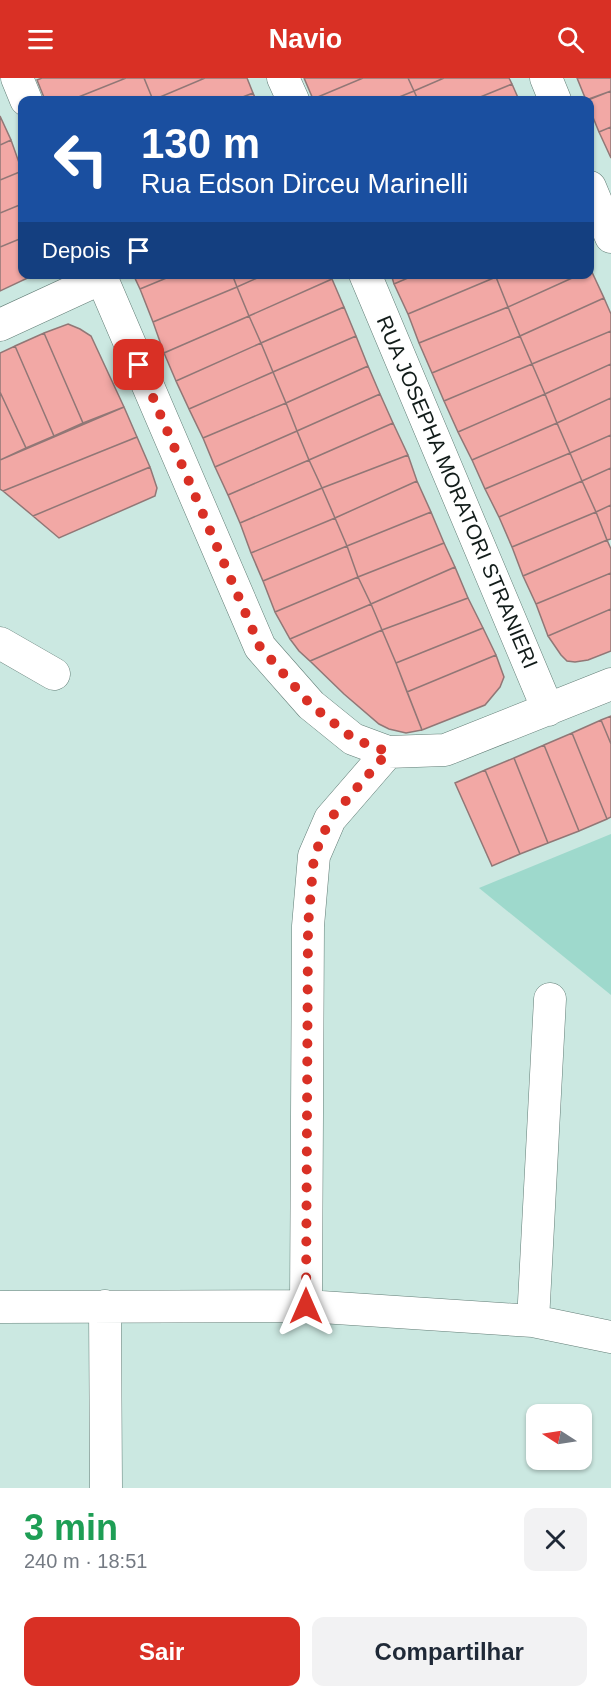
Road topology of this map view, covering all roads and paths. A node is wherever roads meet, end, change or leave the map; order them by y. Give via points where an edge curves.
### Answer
1 (17, 78) edge
2 (283, 78) edge
3 (546, 78) edge
4 (24, 96) edge
5 (291, 96) edge
6 (553, 96) edge
7 (594, 197) edge
8 (611, 237) edge
9 (95, 279) edge
10 (102, 279) edge
11 (367, 279) edge
12 (0, 325) edge
13 (0, 643) edge
14 (54, 674) dead end
15 (611, 684) edge
16 (548, 710) junction
17 (388, 752) junction
18 (550, 999) dead end
19 (105, 1306) junction
20 (306, 1306) junction
21 (0, 1307) edge
22 (533, 1321) junction
23 (611, 1337) edge
24 (106, 1488) edge

1 - 4 street
2 - 5 street
3 - 6 street
7 - 8 street
9 - 12 street
10 - 17 street via 260,647 311,705 354,739
11 - 16 street, RUA JOSEPHA MORATORI STRANIERI
13 - 14 street
15 - 16 street
16 - 17 street via 444,750
17 - 20 street via 330,819 314,856 308,926
18 - 22 street
19 - 20 street
19 - 21 street
19 - 24 street
20 - 22 street
22 - 23 street

